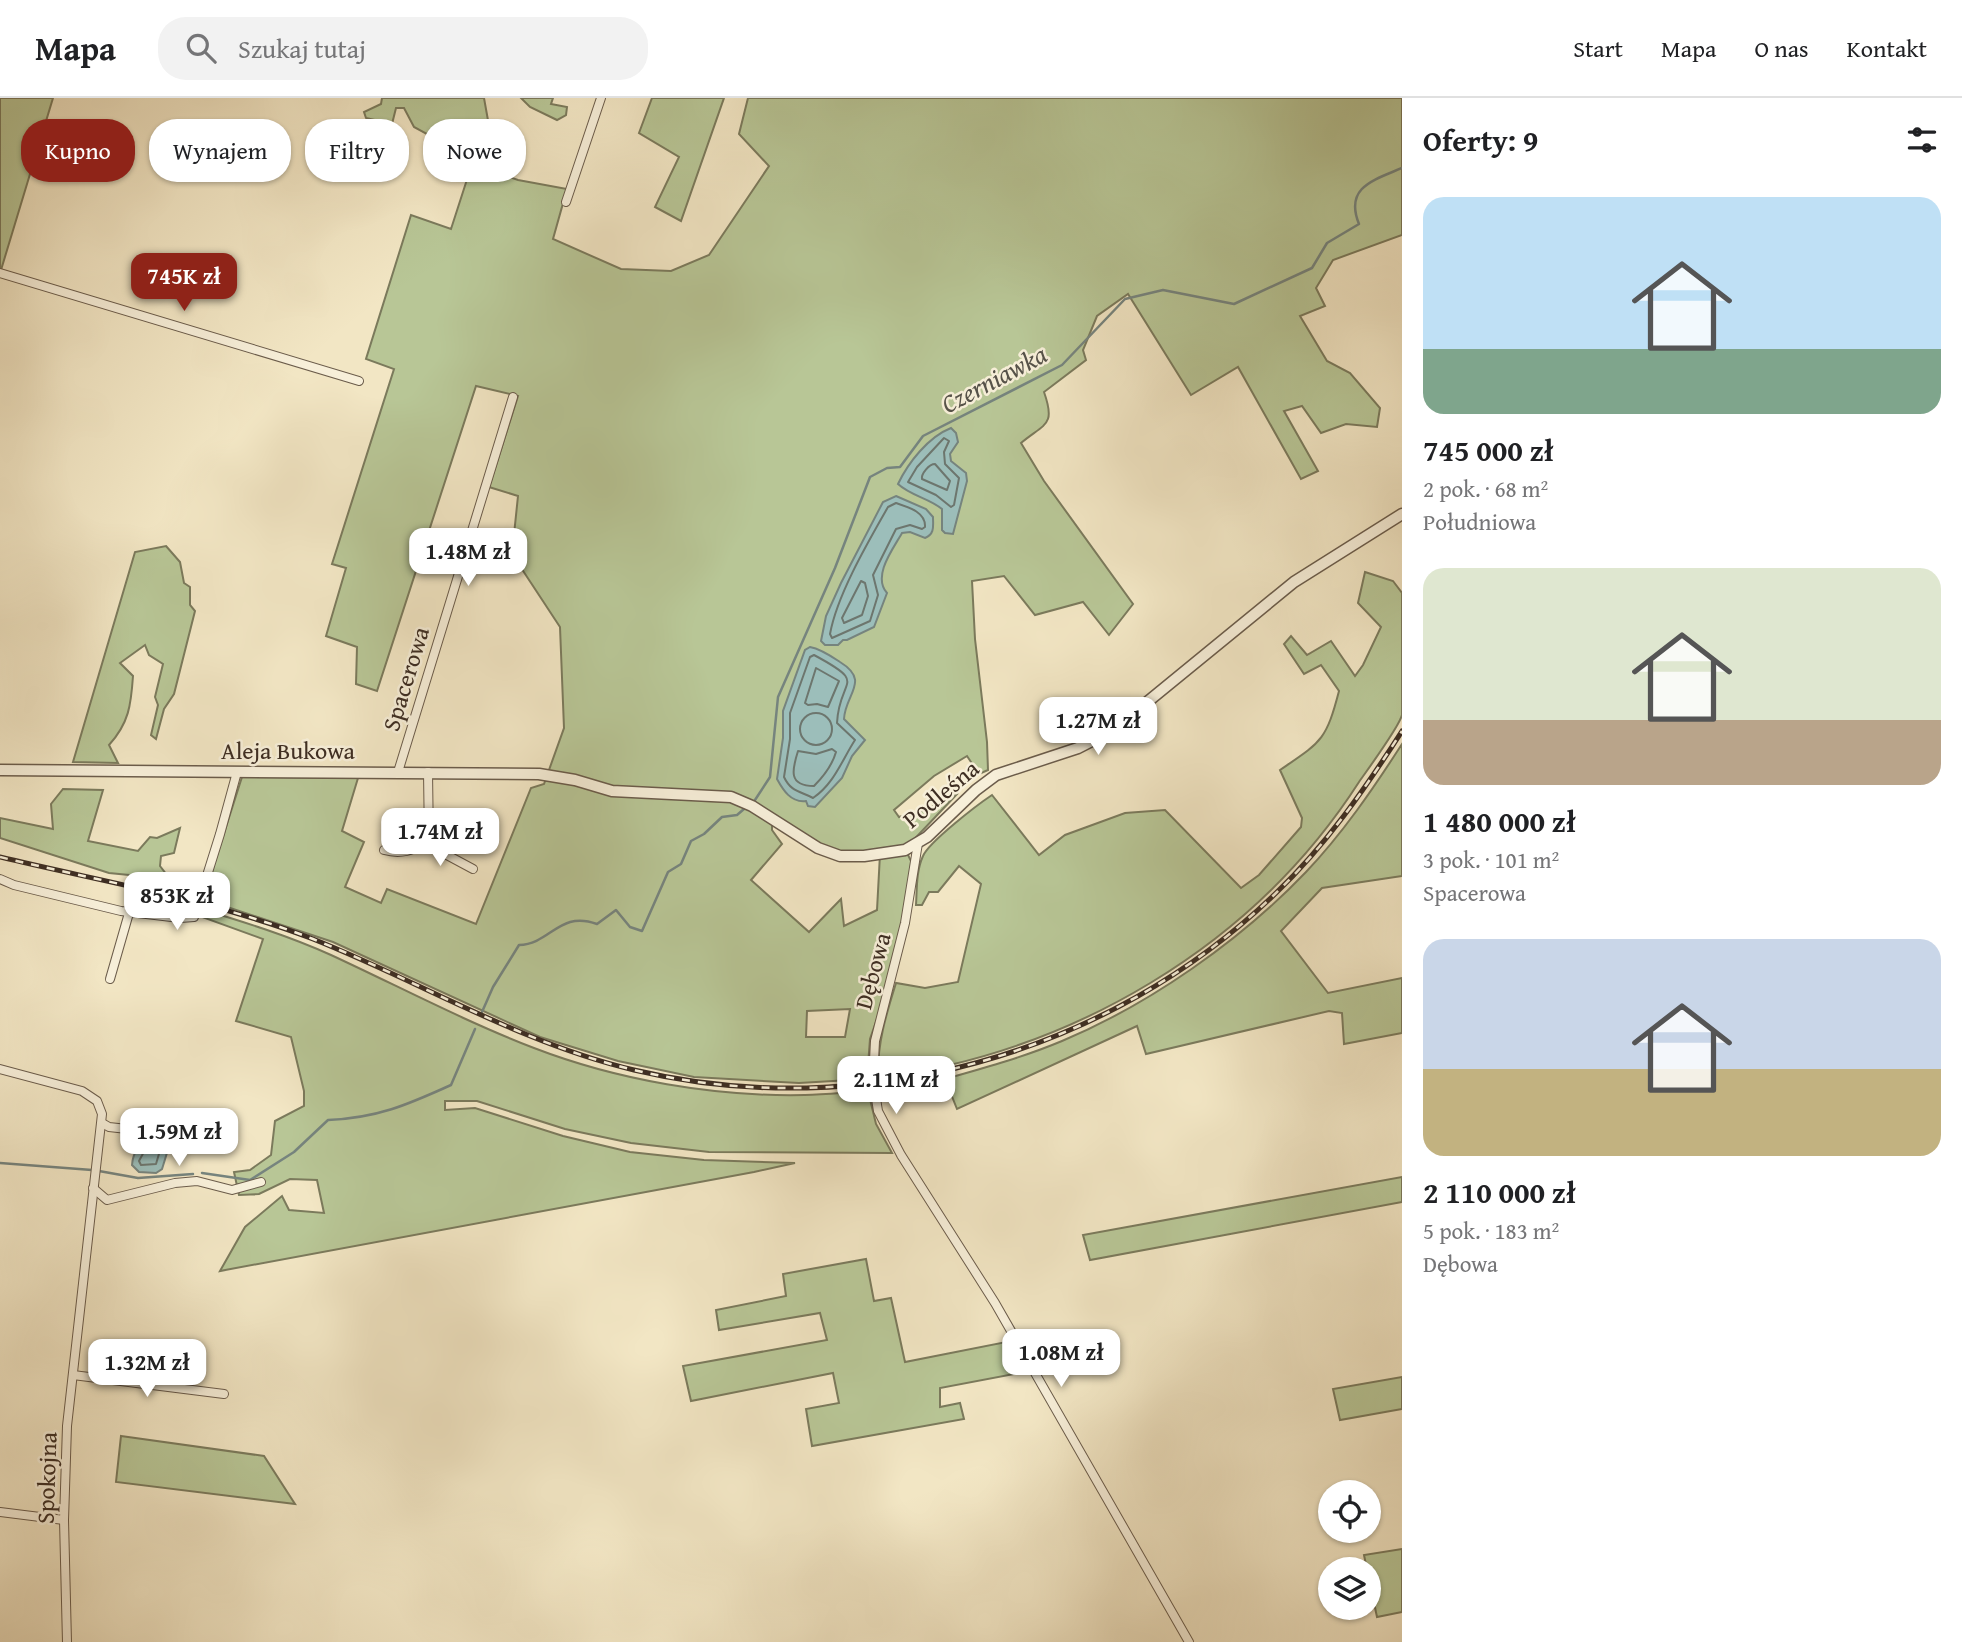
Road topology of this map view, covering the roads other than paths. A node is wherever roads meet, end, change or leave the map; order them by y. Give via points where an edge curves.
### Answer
1 (601, 98) edge
2 (566, 202) dead end
3 (0, 273) edge
4 (359, 381) dead end
5 (513, 397) dead end
6 (1402, 514) edge
7 (0, 770) edge
8 (237, 772) junction
9 (398, 772) junction
10 (428, 772) junction
11 (575, 780) joint
12 (429, 842) junction
13 (918, 843) junction
14 (384, 850) dead end
15 (905, 850) junction
16 (473, 869) dead end
17 (915, 869) junction
18 (0, 879) edge
19 (129, 913) junction
20 (110, 979) dead end
21 (0, 1069) edge
22 (102, 1122) junction
23 (136, 1130) dead end
24 (261, 1182) dead end
25 (93, 1188) junction
26 (107, 1200) junction
27 (91, 1213) junction
28 (73, 1375) junction
29 (224, 1394) dead end
30 (0, 1512) edge
31 (64, 1520) junction
32 (67, 1642) edge
33 (1189, 1642) edge

1 - 2 street
3 - 4 street
5 - 9 street, Spacerowa
6 - 13 street, Podleśna via 1294,582 1113,730 1078,748 996,775
7 - 8 street, Aleja Bukowa
8 - 9 street, Aleja Bukowa
8 - 19 street via 194,917
9 - 10 street, Aleja Bukowa
10 - 11 street, Aleja Bukowa via 520,773
10 - 12 street
11 - 15 street, Podleśna via 623,792 731,797 840,856
12 - 14 street via 407,852
12 - 16 street via 432,848
13 - 15 street, Podleśna
13 - 17 street, Dębowa
15 - 17 street
17 - 33 street, Dębowa via 875,1041 873,1083 878,1111 995,1303
18 - 19 street
19 - 20 street
21 - 22 street, Spokojna via 82,1091 100,1107
22 - 23 street
22 - 25 street, Spokojna
24 - 26 street via 232,1190 197,1181 175,1182
25 - 26 street
25 - 27 street, Spokojna
26 - 27 street
27 - 28 street, Spokojna
28 - 29 street
28 - 31 street, Spokojna
30 - 31 street
31 - 32 street, Spokojna

